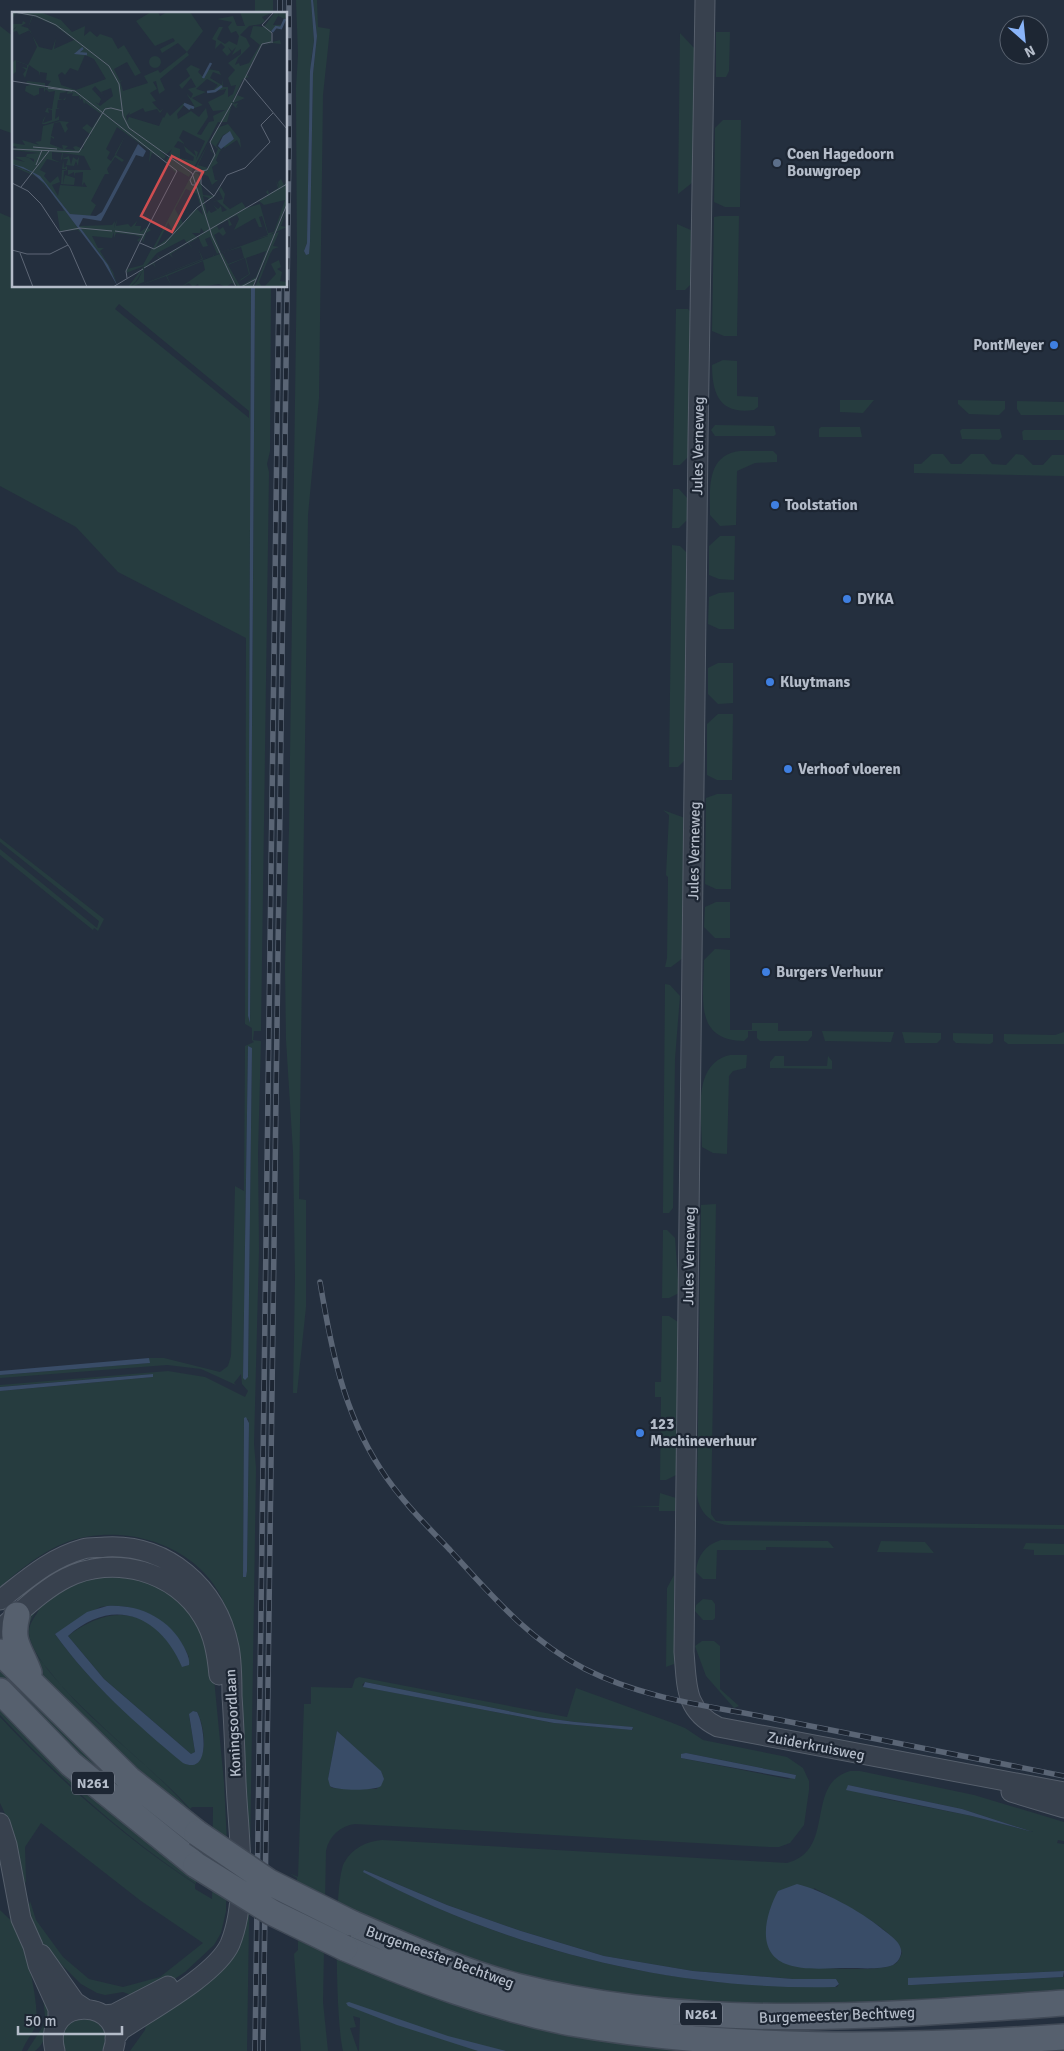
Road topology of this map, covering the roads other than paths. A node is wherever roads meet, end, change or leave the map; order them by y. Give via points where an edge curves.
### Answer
1 (705, 0) edge
2 (6, 1615) edge
3 (0, 1652) edge
4 (33, 1685) junction
5 (0, 1691) edge
6 (691, 1702) joint
7 (950, 1773) junction
8 (1064, 1792) edge
9 (1064, 1808) edge
10 (0, 1823) edge
11 (33, 1946) junction
12 (1064, 2003) edge
13 (84, 2008) junction
14 (104, 2015) junction
15 (58, 2022) junction
16 (1064, 2037) edge
17 (114, 2044) edge
18 (51, 2048) edge

1 - 6 street, Jules Verneweg via 684,1652
2 - 4 main road
2 - 14 street, Koningsoordlaan via 66,1578 88,1570 114,1566 138,1569 176,1587 190,1600 210,1630 217,1652 234,1877 229,1919 222,1940 209,1960 194,1972 114,2014
2 - 17 street, Koningsoordlaan via 55,1560 84,1549 116,1547 147,1551 170,1561 204,1589 215,1607 229,1647 240,1879 238,1919 229,1945 214,1964 121,2030
3 - 4 main road, Burgemeester Bechtweg / N261
4 - 12 main road, Burgemeester Bechtweg / N261, bridge via 129,1779 197,1834 269,1882 411,1949 516,1986 669,2012 764,2018 849,2017
5 - 16 main road, Burgemeester Bechtweg / N261, bridge via 71,1764 196,1865 273,1913 439,1987 572,2024 654,2037 752,2045 932,2046
6 - 7 street, Zuiderkruisweg via 702,1717 718,1727
7 - 8 street, Zuiderkruisweg
7 - 9 street, Zuiderkruisweg
10 - 11 street via 17,1904
11 - 13 street via 47,1960 75,2002
11 - 15 street via 58,2009
13 - 14 street
13 - 15 street via 70,2012
14 - 17 street via 114,2029
15 - 18 street

